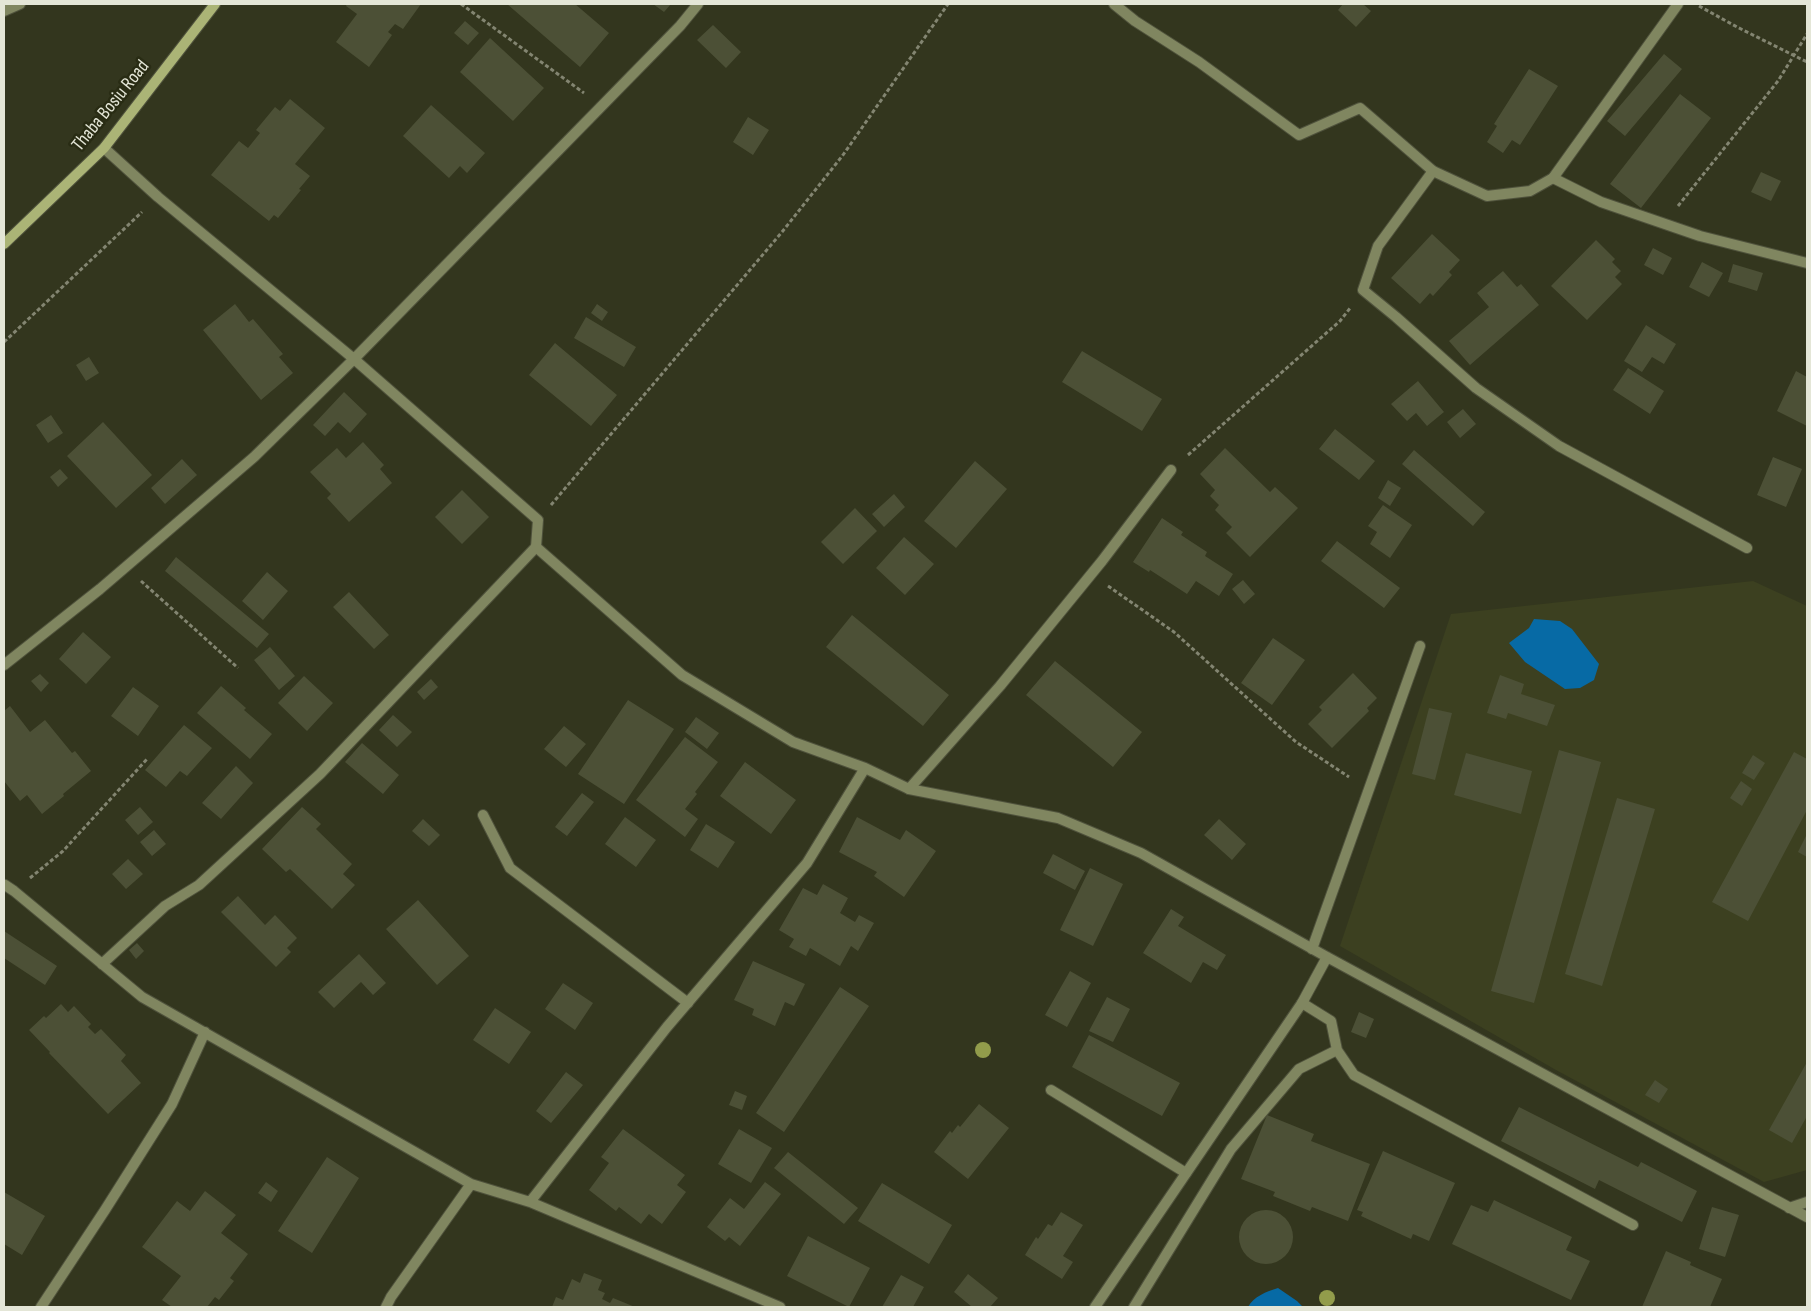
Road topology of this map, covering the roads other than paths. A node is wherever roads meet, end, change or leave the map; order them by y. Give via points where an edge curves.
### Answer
1 (20, 4) edge
2 (215, 4) edge
3 (698, 4) edge
4 (1114, 4) edge
5 (1678, 4) edge
6 (4, 11) edge
7 (104, 148) junction
8 (1433, 171) junction
9 (1554, 178) junction
10 (4, 244) edge
11 (1807, 263) edge
12 (354, 359) junction
13 (1171, 470) road end
14 (536, 547) junction
15 (1747, 548) dead end
16 (1420, 646) dead end
17 (4, 665) edge
18 (865, 768) junction
19 (909, 789) junction
20 (483, 814) dead end
21 (4, 884) edge
22 (1312, 949) junction
23 (1327, 957) junction
24 (102, 964) junction
25 (688, 1003) junction
26 (1302, 1003) junction
27 (205, 1032) junction
28 (1337, 1050) junction
29 (1051, 1090) dead end
30 (1186, 1173) junction
31 (471, 1184) junction
32 (530, 1202) junction
33 (1807, 1202) edge
34 (1789, 1208) junction
35 (1807, 1217) edge
36 (1633, 1225) dead end
37 (41, 1307) edge
38 (386, 1307) edge
39 (780, 1307) edge
40 (1095, 1307) edge
41 (1134, 1307) edge

1 - 6 street
2 - 7 street, Thaba Bosiu Road
3 - 12 street
4 - 8 street via 1200,62 1299,136 1360,108
5 - 9 street
7 - 10 street, Thaba Bosiu Road
7 - 12 street via 158,197
8 - 9 street via 1487,196 1530,191
8 - 15 street via 1378,246 1363,290 1476,388 1559,446
9 - 11 street via 1601,202 1664,224
12 - 14 street via 538,520
12 - 17 street via 254,457 126,568
13 - 19 street via 1000,686
14 - 18 street via 682,675 793,742
14 - 24 street via 320,774 199,885 165,906
16 - 22 street
18 - 19 street
18 - 25 street via 807,862
19 - 22 street via 1058,818 1141,853
20 - 25 street via 510,868
21 - 24 street
22 - 23 street
23 - 26 street
23 - 34 street
24 - 27 street via 142,997
25 - 32 street
26 - 28 street via 1331,1021
26 - 30 street
27 - 31 street
27 - 37 street via 172,1104
28 - 36 street via 1354,1075
28 - 41 street via 1299,1069 1232,1149
29 - 30 street
30 - 40 street
31 - 32 street
31 - 38 street
32 - 39 street
33 - 34 street
34 - 35 street

